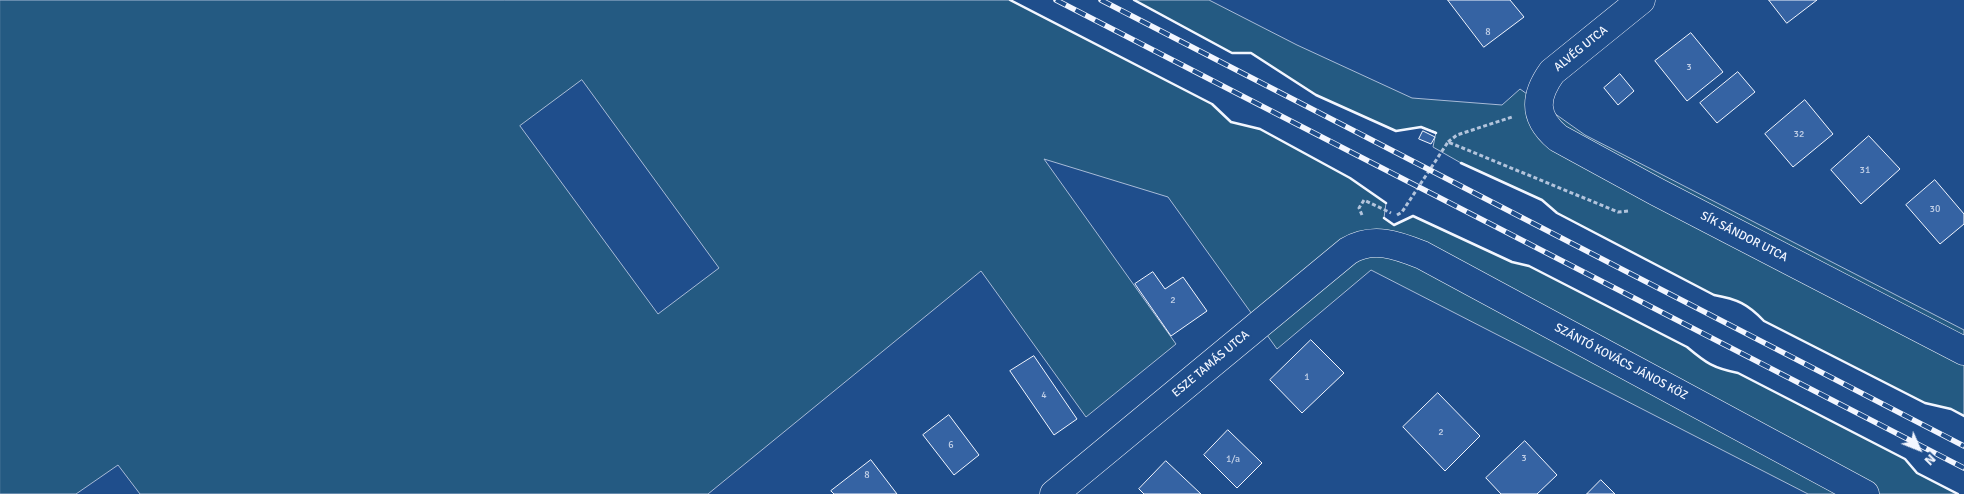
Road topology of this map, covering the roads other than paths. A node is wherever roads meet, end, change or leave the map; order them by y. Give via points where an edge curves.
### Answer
1 (1641, 0) edge
2 (1539, 108) joint
3 (1372, 242) joint
4 (1964, 351) edge
5 (1054, 494) edge
6 (1865, 494) edge

1 - 2 street, ALVÉG UTCA via 1552,72 1541,90
2 - 4 street, SÍK SÁNDOR UTCA via 1545,124 1558,138
3 - 5 street, ESZE TAMÁS UTCA via 1348,251
3 - 6 street, SZÁNTÓ KOVÁCS JÁNOS KÖZ via 1392,244 1422,255

